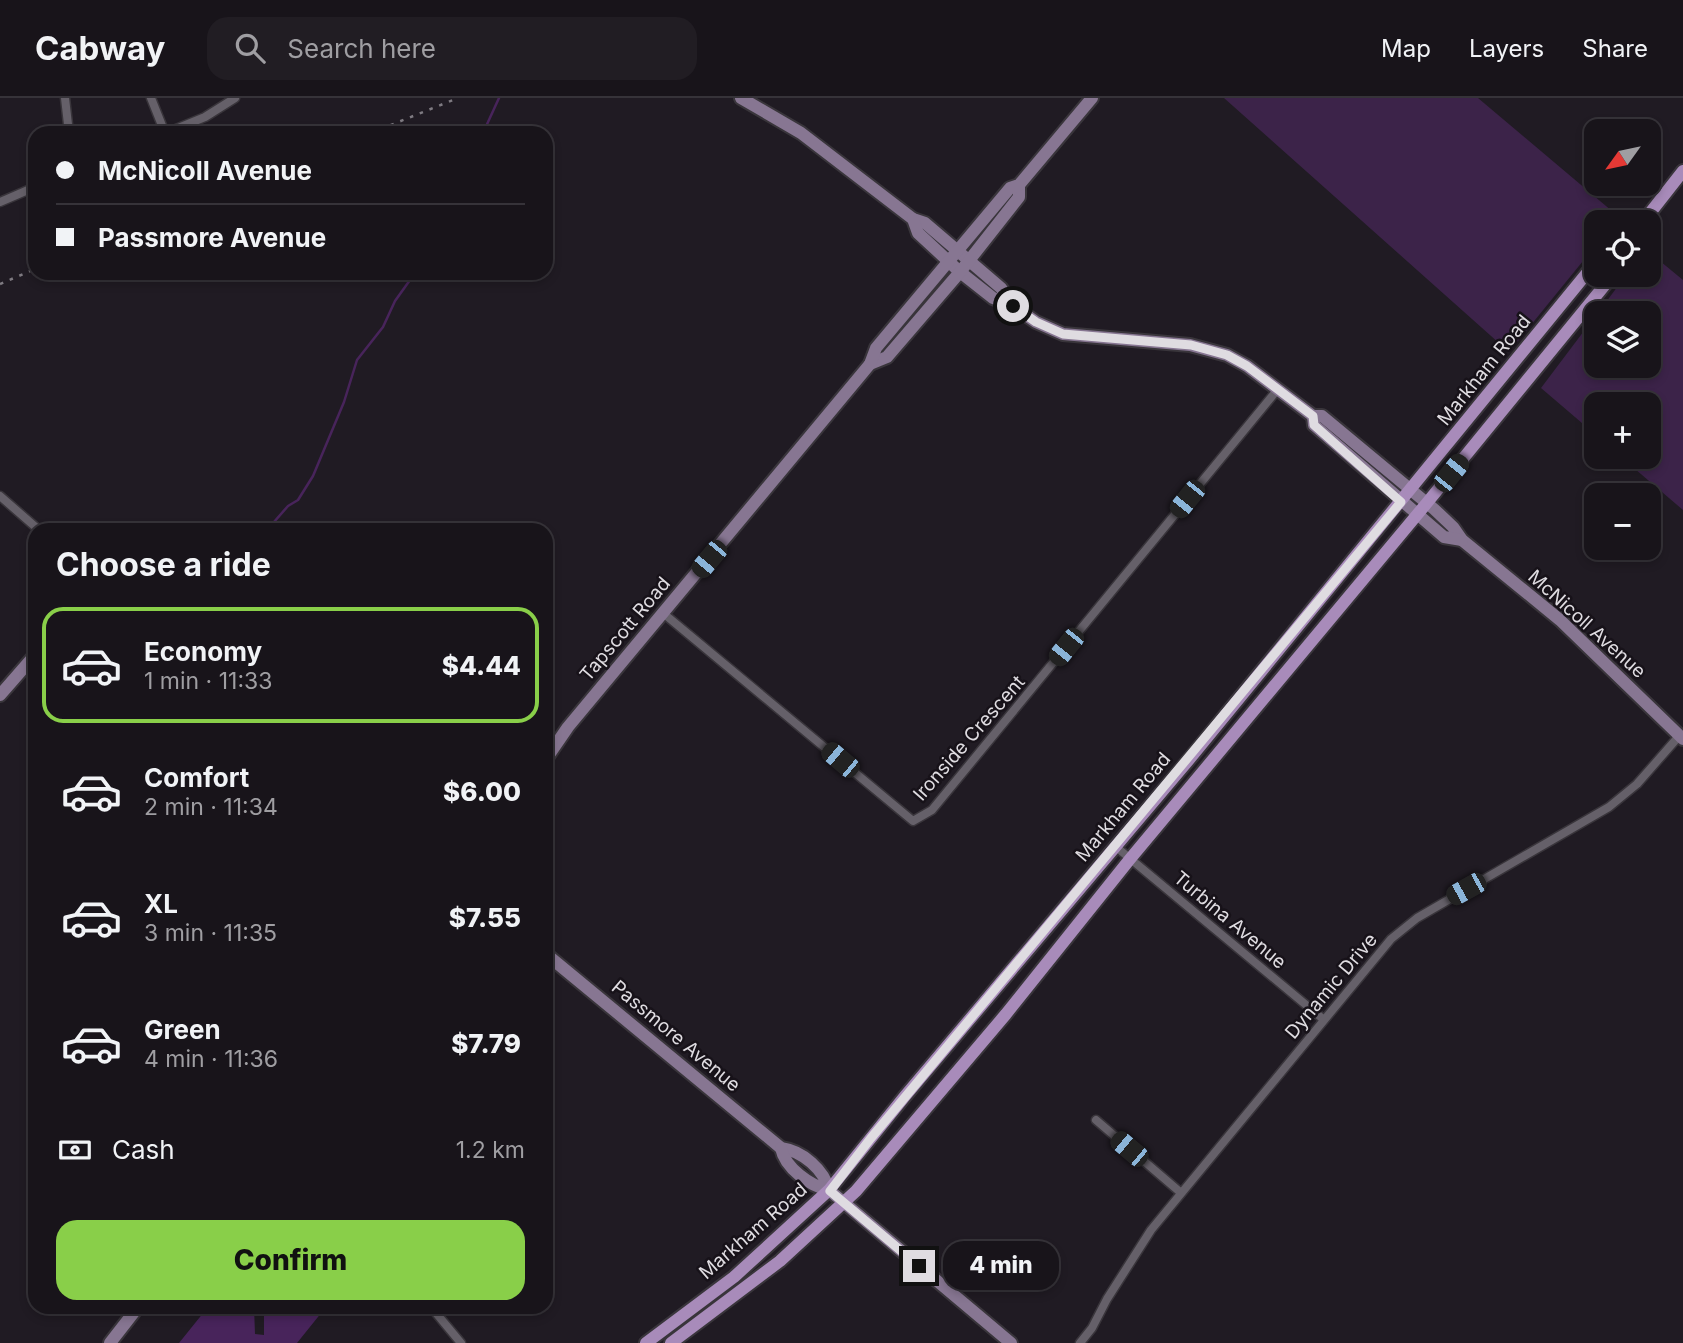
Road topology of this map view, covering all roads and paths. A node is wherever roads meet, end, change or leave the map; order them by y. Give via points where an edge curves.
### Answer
1 (65, 98) edge
2 (151, 98) edge
3 (235, 98) edge
4 (741, 98) edge
5 (1092, 98) edge
6 (68, 126) edge
7 (163, 126) edge
8 (183, 126) edge
9 (1683, 171) edge
10 (1019, 185) junction
11 (28, 190) edge
12 (3, 200) edge
13 (1652, 210) edge
14 (953, 257) junction
15 (964, 267) junction
16 (1584, 277) edge
17 (1603, 287) edge
18 (870, 364) junction
19 (1278, 389) junction
20 (1313, 416) junction
21 (1411, 491) junction
22 (0, 495) edge
23 (1401, 502) junction
24 (1426, 503) junction
25 (1417, 515) junction
26 (31, 523) edge
27 (1462, 540) junction
28 (663, 614) junction
29 (28, 663) edge
30 (0, 695) edge
31 (1682, 735) edge
32 (553, 749) edge
33 (1115, 846) junction
34 (1130, 859) junction
35 (553, 960) edge
36 (1323, 1019) junction
37 (1096, 1120) dead end
38 (830, 1191) junction
39 (1180, 1192) junction
40 (843, 1202) junction
41 (133, 1314) edge
42 (437, 1314) edge
43 (110, 1343) edge
44 (461, 1343) edge
45 (646, 1343) edge
46 (671, 1343) edge
47 (1011, 1343) edge
48 (1080, 1343) edge

1 - 6 street
2 - 7 street
3 - 8 street
4 - 14 street, McNicoll Avenue via 801,133 913,219 925,223
5 - 10 street, Tapscott Road
9 - 13 main road
10 - 14 street, Tapscott Road via 1010,188
10 - 15 street, Tapscott Road via 1019,197
11 - 12 street
14 - 15 street, McNicoll Avenue
14 - 18 street, Tapscott Road via 876,348
15 - 18 street, Tapscott Road via 887,357
15 - 19 street, McNicoll Avenue via 1001,288 1013,306 1036,322 1063,334 1191,345 1227,355
16 - 21 main road, Markham Road
17 - 24 main road, Markham Road
18 - 28 street, Tapscott Road
19 - 20 street, McNicoll Avenue
19 - 28 street, Ironside Crescent via 932,810 913,821
20 - 21 street, McNicoll Avenue via 1322,416
20 - 23 street, McNicoll Avenue via 1314,425
21 - 23 main road, Markham Road
21 - 24 street, McNicoll Avenue
22 - 26 street
23 - 25 street, McNicoll Avenue
23 - 33 main road, Markham Road
24 - 25 main road, Markham Road
24 - 27 street, McNicoll Avenue
25 - 27 street, McNicoll Avenue via 1444,537
25 - 34 main road, Markham Road
27 - 31 street, McNicoll Avenue via 1560,620
28 - 32 street, Tapscott Road
29 - 30 street
31 - 36 street, Dynamic Drive via 1609,807 1417,918 1382,949
33 - 34 street, Turbina Avenue
33 - 38 main road, Markham Road
34 - 36 street, Turbina Avenue
34 - 40 main road, Markham Road via 1006,1014
35 - 38 street, Passmore Avenue via 781,1148 784,1160 816,1187
36 - 39 street, Dynamic Drive
37 - 39 street
38 - 40 street, Passmore Avenue
38 - 45 main road, Markham Road via 734,1277
39 - 48 street, Dynamic Drive
40 - 46 main road, Markham Road via 780,1261
40 - 47 street, Passmore Avenue
41 - 43 street
42 - 44 street

